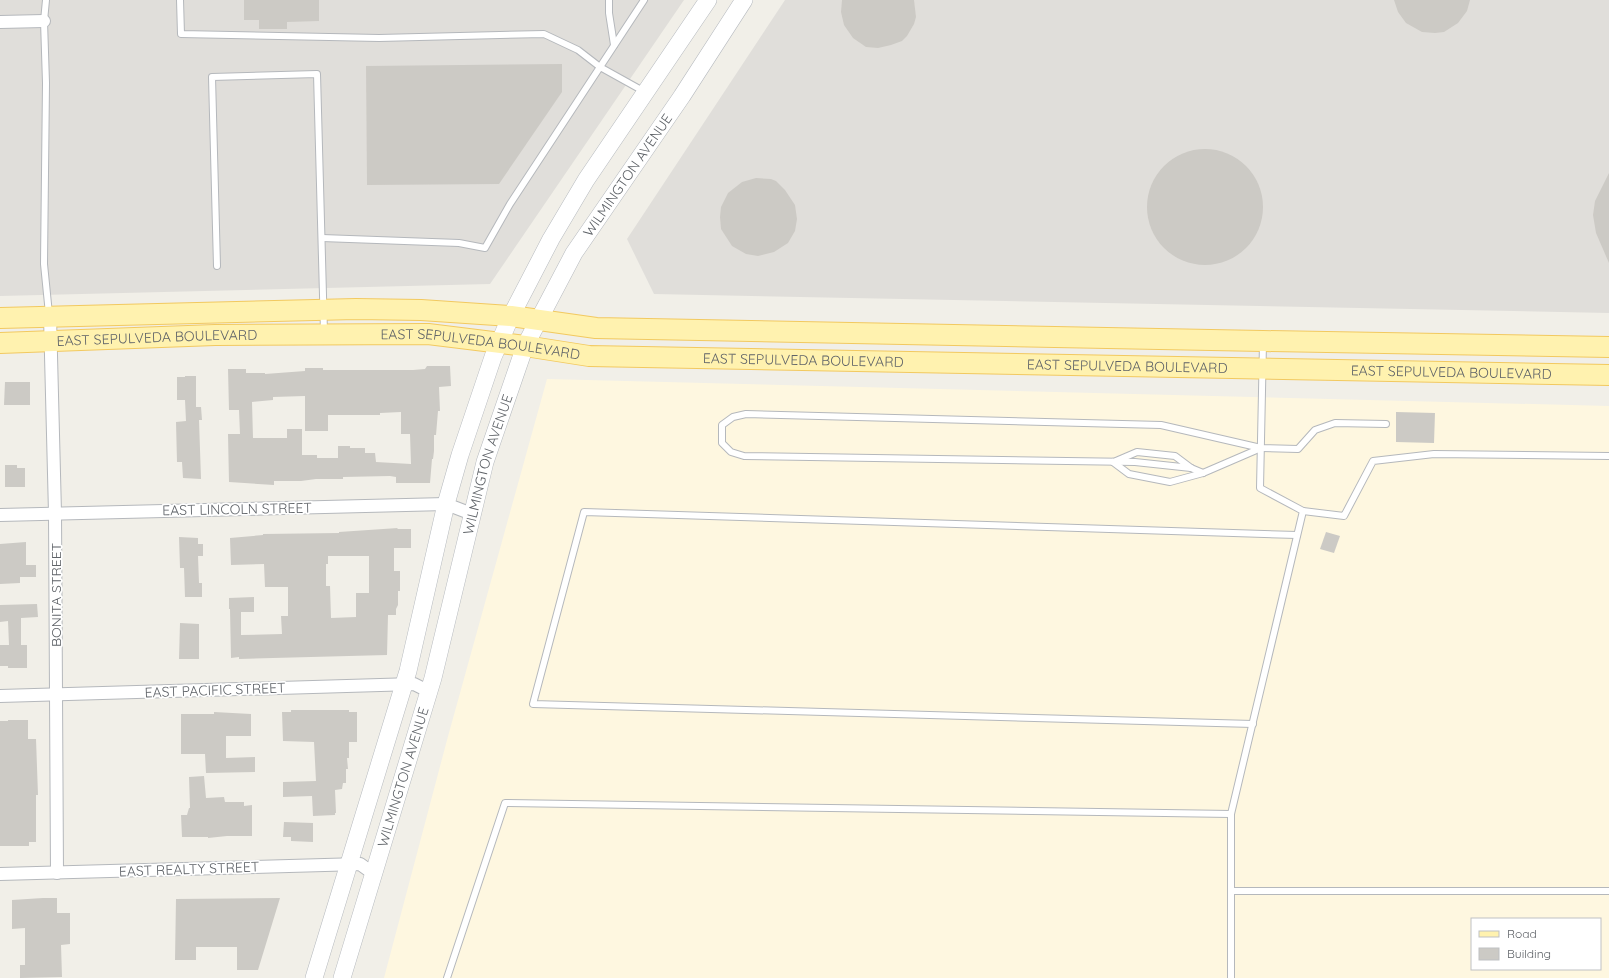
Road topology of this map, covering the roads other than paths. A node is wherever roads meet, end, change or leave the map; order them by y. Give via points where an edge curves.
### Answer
1 (46, 0) edge
2 (180, 0) edge
3 (609, 0) edge
4 (644, 0) edge
5 (708, 0) edge
6 (744, 0) edge
7 (44, 21) junction
8 (0, 22) edge
9 (614, 45) junction
10 (600, 67) junction
11 (645, 92) junction
12 (322, 238) junction
13 (218, 266) dead end
14 (324, 310) junction
15 (50, 316) junction
16 (511, 316) junction
17 (0, 318) edge
18 (538, 319) junction
19 (324, 334) junction
20 (51, 342) junction
21 (1263, 342) junction
22 (0, 343) edge
23 (500, 343) junction
24 (525, 346) junction
25 (1609, 347) edge
26 (1263, 369) junction
27 (1609, 375) edge
28 (1386, 424) dead end
29 (1261, 448) junction
30 (1609, 456) edge
31 (1113, 462) junction
32 (1191, 468) junction
33 (1203, 473) junction
34 (446, 504) junction
35 (1303, 511) junction
36 (55, 513) junction
37 (472, 514) junction
38 (0, 515) edge
39 (1297, 535) junction
40 (404, 684) junction
41 (428, 691) junction
42 (56, 694) junction
43 (0, 696) edge
44 (1253, 724) junction
45 (1231, 814) junction
46 (349, 865) junction
47 (57, 873) junction
48 (0, 874) edge
49 (374, 874) junction
50 (1231, 891) junction
51 (1609, 891) edge
52 (314, 978) edge
53 (342, 978) edge
54 (447, 978) edge
55 (1231, 978) edge

1 - 7 lane
2 - 10 lane via 181,34 379,38 544,34 578,50
3 - 9 lane
4 - 9 lane
5 - 11 main road, WILMINGTON AVENUE
6 - 18 main road, WILMINGTON AVENUE via 682,96 574,253
7 - 8 street
7 - 15 lane via 44,264
9 - 10 lane
10 - 11 lane
10 - 12 lane via 510,204 485,248 459,244
11 - 16 main road, WILMINGTON AVENUE via 558,226
12 - 13 lane via 318,74 212,77
12 - 14 lane
14 - 15 main road, EAST SEPULVEDA BOULEVARD
14 - 16 main road, EAST SEPULVEDA BOULEVARD via 421,310
14 - 19 lane
15 - 17 main road, EAST SEPULVEDA BOULEVARD
15 - 20 street, BONITA STREET
16 - 18 main road, EAST SEPULVEDA BOULEVARD
16 - 23 main road, WILMINGTON AVENUE
18 - 21 main road, EAST SEPULVEDA BOULEVARD via 596,328
18 - 24 main road, WILMINGTON AVENUE
19 - 20 main road, EAST SEPULVEDA BOULEVARD via 215,335
19 - 23 main road, EAST SEPULVEDA BOULEVARD via 428,334
20 - 22 main road, EAST SEPULVEDA BOULEVARD
20 - 36 street, BONITA STREET
21 - 25 main road, EAST SEPULVEDA BOULEVARD
21 - 26 lane
23 - 24 main road, EAST SEPULVEDA BOULEVARD
23 - 34 main road, WILMINGTON AVENUE via 460,455
24 - 26 main road, EAST SEPULVEDA BOULEVARD via 589,356
24 - 37 main road, WILMINGTON AVENUE via 485,462
26 - 27 main road, EAST SEPULVEDA BOULEVARD
26 - 29 lane
28 - 29 lane via 1335,423 1315,430 1298,449
29 - 31 lane via 1161,425 746,414 733,417 722,425 722,443 731,452 744,456
29 - 33 lane
29 - 35 lane via 1260,488
30 - 35 lane via 1434,454 1373,461 1344,516
31 - 32 lane
31 - 32 lane via 1137,452 1175,456
31 - 33 lane via 1129,474 1170,482
32 - 33 lane
34 - 36 street, EAST LINCOLN STREET
34 - 37 street, EAST LINCOLN STREET
34 - 40 main road, WILMINGTON AVENUE
35 - 39 lane
36 - 38 street, EAST LINCOLN STREET
36 - 42 street, BONITA STREET
37 - 41 main road, WILMINGTON AVENUE
39 - 44 lane
39 - 44 lane via 584,512 533,704
40 - 41 street, EAST PACIFIC STREET via 414,684
40 - 42 street, EAST PACIFIC STREET
40 - 46 main road, WILMINGTON AVENUE
41 - 49 main road, WILMINGTON AVENUE
42 - 43 street, EAST PACIFIC STREET
42 - 47 street, BONITA STREET
44 - 45 lane
45 - 50 lane
45 - 54 lane via 505,803
46 - 47 street, EAST REALTY STREET
46 - 49 street, EAST REALTY STREET via 360,864
46 - 52 main road, WILMINGTON AVENUE
47 - 48 street, EAST REALTY STREET
49 - 53 main road, WILMINGTON AVENUE
50 - 51 lane
50 - 55 lane

